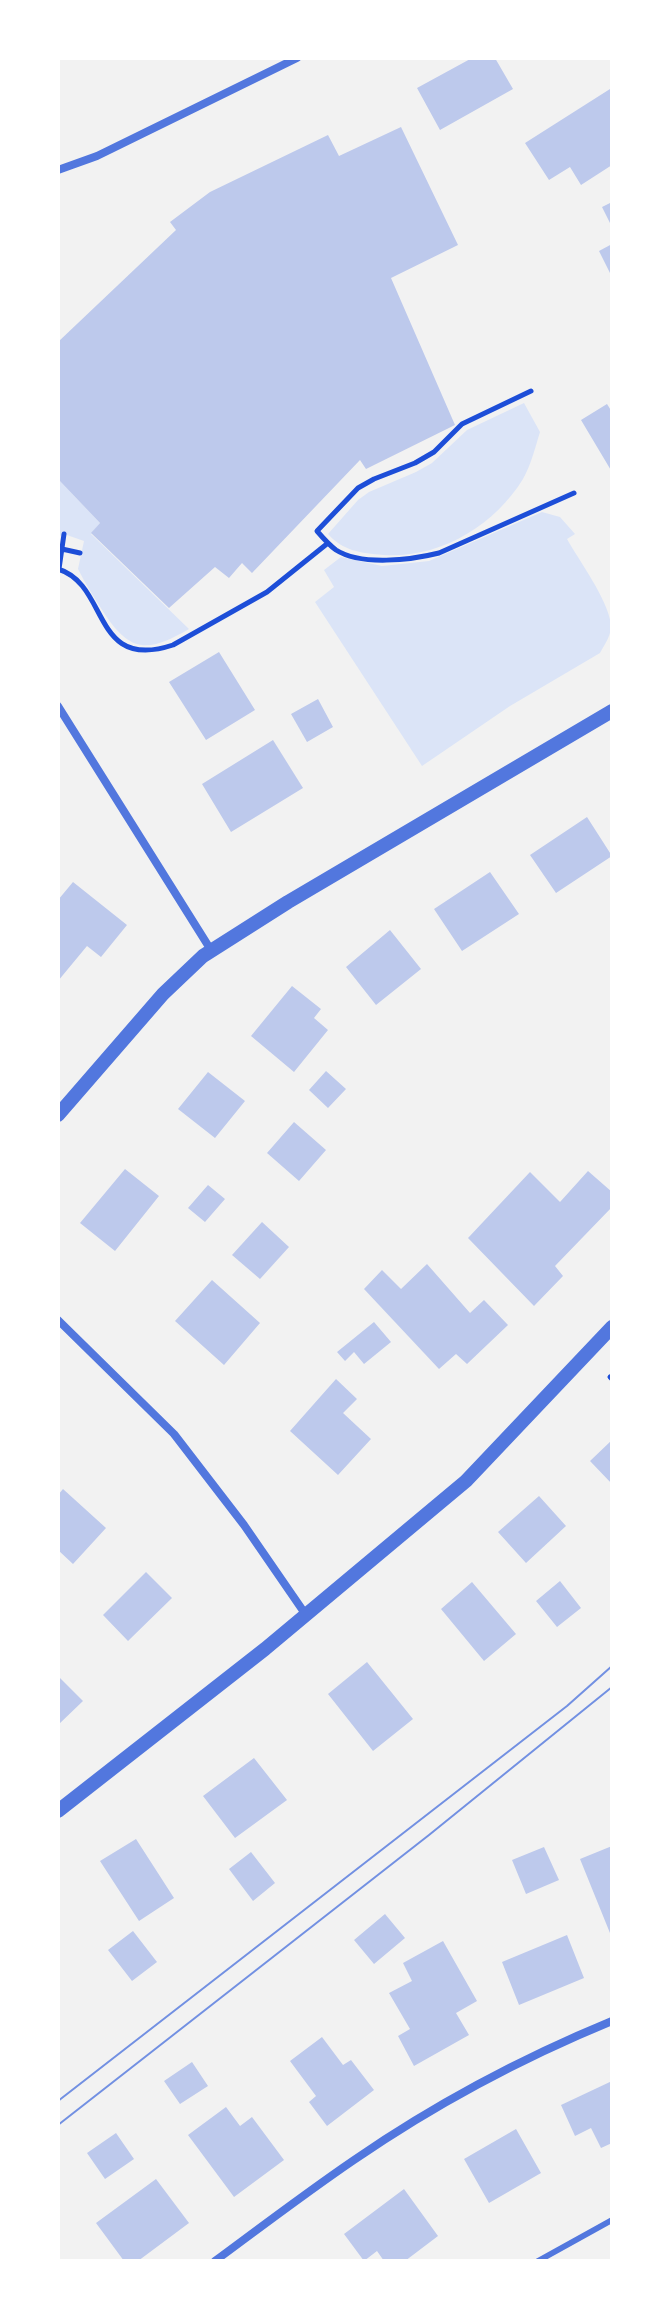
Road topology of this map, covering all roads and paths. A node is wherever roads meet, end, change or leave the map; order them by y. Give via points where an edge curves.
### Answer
1 (297, 58) edge
2 (58, 170) edge
3 (531, 391) dead end
4 (574, 493) dead end
5 (64, 534) dead end
6 (328, 543) junction
7 (62, 549) junction
8 (80, 553) dead end
9 (58, 569) edge
10 (58, 706) edge
11 (612, 711) edge
12 (211, 950) junction
13 (58, 1115) edge
14 (58, 1320) edge
15 (612, 1327) edge
16 (306, 1615) junction
17 (58, 1811) edge
18 (612, 2021) edge
19 (612, 2220) edge
20 (215, 2261) edge
21 (538, 2261) edge

1 - 2 street
3 - 6 path via 462,424 415,463 358,488 317,531
4 - 6 path via 433,555 378,559 348,555
5 - 7 path
6 - 9 path via 267,592 156,650 129,647 114,638 74,576
7 - 8 path
7 - 9 path
10 - 12 street
11 - 12 street
12 - 13 street via 163,994
14 - 16 street via 174,1434
15 - 16 street via 466,1481
16 - 17 street
18 - 20 street via 432,2110
19 - 21 lane

